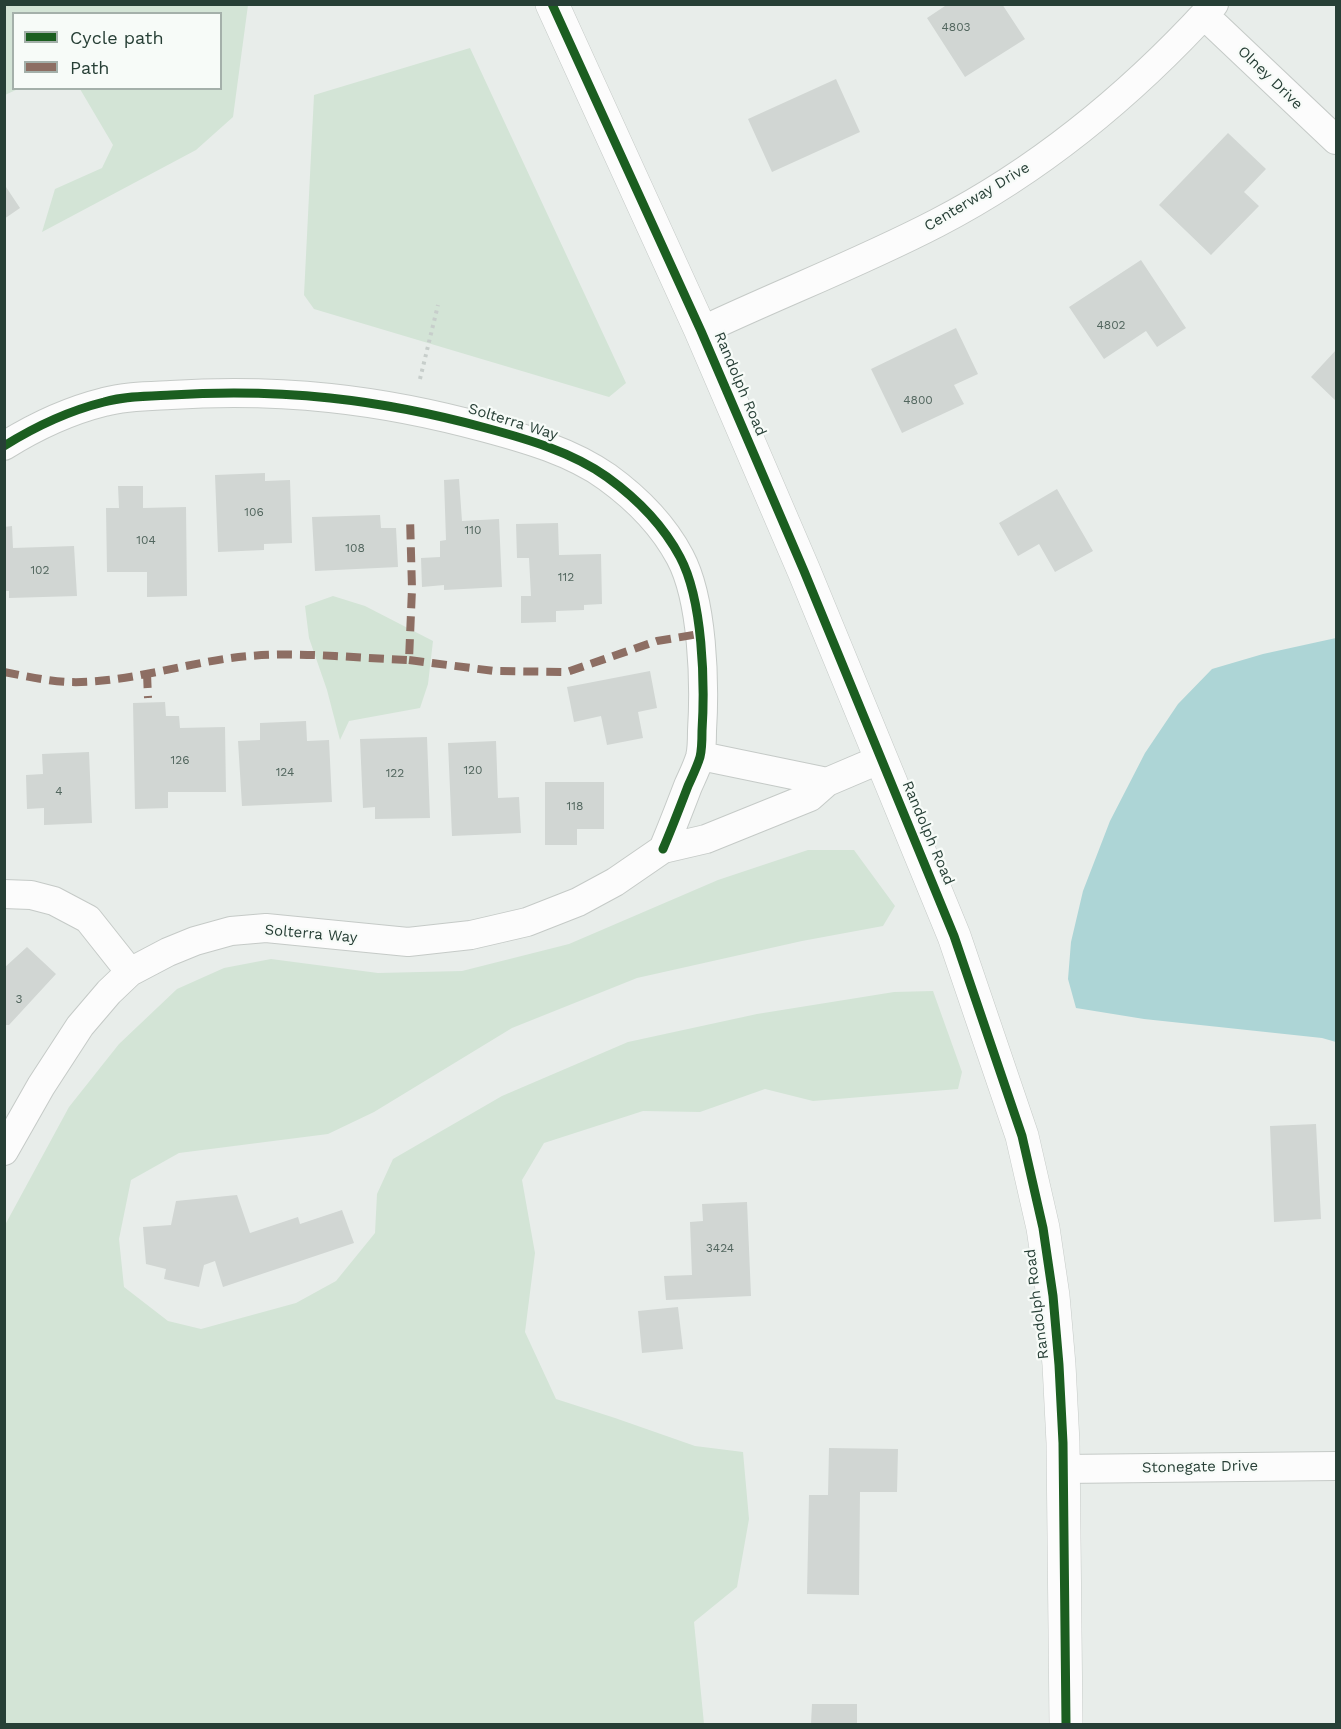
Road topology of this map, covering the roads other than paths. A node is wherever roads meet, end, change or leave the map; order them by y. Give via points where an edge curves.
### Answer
1 (552, 4) edge
2 (1209, 10) edge
3 (1336, 140) edge
4 (701, 331) junction
5 (4, 446) edge
6 (701, 756) junction
7 (881, 759) junction
8 (827, 782) junction
9 (663, 849) junction
10 (4, 894) edge
11 (130, 972) junction
12 (4, 1151) edge
13 (1336, 1466) edge
14 (1063, 1469) junction
15 (1066, 1725) edge

1 - 4 street, Randolph Road
2 - 3 street, Olney Drive
2 - 4 street, Centerway Drive via 1160,62 1096,118 1018,176 888,247
4 - 7 street, Randolph Road
5 - 6 street, Solterra Way via 63,414 107,401 220,392 294,393 412,409 512,435 564,454 605,476 639,504 663,529 681,559 692,589 702,657
6 - 8 street
6 - 9 street, Solterra Way
7 - 8 street, Solterra Way
7 - 14 street, Randolph Road via 963,959 1023,1136 1053,1296
8 - 9 street, Solterra Way via 810,797 706,839
9 - 11 street, Solterra Way via 578,902 505,928 408,942 266,928 231,931 195,941
10 - 11 street via 54,901 88,919
11 - 12 street, Solterra Way via 80,1026
13 - 14 street, Stonegate Drive
14 - 15 street, Randolph Road

